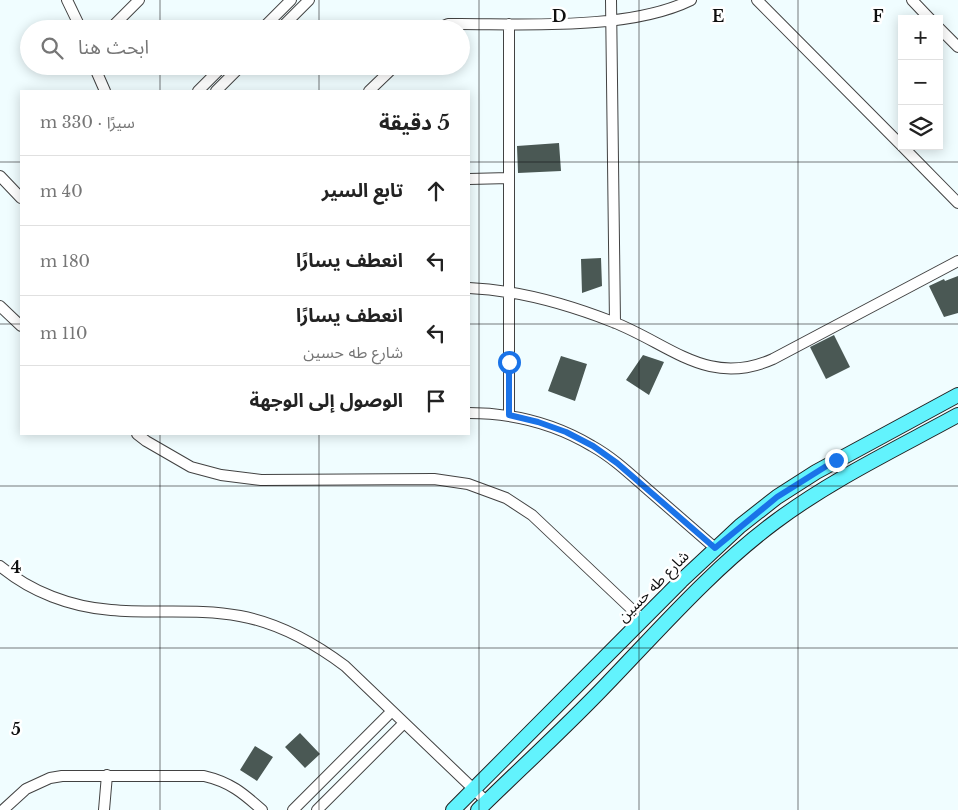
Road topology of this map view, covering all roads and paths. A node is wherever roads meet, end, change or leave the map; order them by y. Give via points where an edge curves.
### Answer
1 (67, 0) edge
2 (139, 0) edge
3 (291, 0) edge
4 (309, 0) edge
5 (611, 0) edge
6 (691, 0) edge
7 (757, 0) edge
8 (912, 0) edge
9 (926, 15) edge
10 (77, 20) edge
11 (119, 20) edge
12 (271, 20) edge
13 (289, 20) edge
14 (611, 20) junction
15 (470, 24) edge
16 (509, 24) junction
17 (943, 32) edge
18 (958, 47) edge
19 (98, 75) edge
20 (215, 75) edge
21 (232, 75) edge
22 (386, 75) edge
23 (105, 90) edge
24 (199, 90) edge
25 (217, 90) edge
26 (370, 90) edge
27 (898, 142) edge
28 (906, 150) edge
29 (0, 176) edge
30 (509, 178) junction
31 (470, 179) edge
32 (20, 197) edge
33 (958, 203) edge
34 (958, 261) edge
35 (470, 288) edge
36 (509, 292) junction
37 (0, 306) edge
38 (615, 323) junction
39 (20, 325) edge
40 (958, 395) edge
41 (470, 413) edge
42 (509, 415) junction
43 (958, 415) edge
44 (138, 435) edge
45 (715, 548) junction
46 (0, 566) edge
47 (642, 620) junction
48 (392, 711) junction
49 (404, 723) junction
50 (107, 775) junction
51 (473, 790) junction
52 (482, 806) edge
53 (3, 810) edge
54 (104, 810) edge
55 (262, 810) edge
56 (293, 810) edge
57 (317, 810) edge
58 (453, 810) edge

1 - 10 street
2 - 11 street
3 - 12 street
4 - 13 street
5 - 14 street
6 - 14 street via 662,11
7 - 27 street
8 - 9 street
14 - 16 street
14 - 38 street
15 - 16 street
16 - 30 street
17 - 18 street
19 - 23 street
20 - 24 street
21 - 25 street
22 - 26 street
28 - 33 street
29 - 32 street
30 - 31 street
30 - 36 street
34 - 38 street via 773,359 750,367 727,369 705,366
35 - 36 street
36 - 38 street via 576,308
36 - 42 street
37 - 39 street
40 - 45 main road, شارع طه حسين via 802,480 758,511
41 - 42 street
42 - 45 street via 566,432 593,446
43 - 52 main road via 824,488 750,541
44 - 47 street via 190,466 222,475 261,480 434,479 468,484 506,498 532,515
45 - 47 main road, شارع طه حسين
46 - 48 street via 47,594 92,608 218,613 284,629 338,660
47 - 51 main road, شارع طه حسين
48 - 49 street
48 - 56 street
49 - 51 street
49 - 57 street
50 - 53 street via 50,778 26,790
50 - 54 street
50 - 55 street via 219,779 232,785
51 - 52 street
51 - 58 main road, شارع طه حسين

